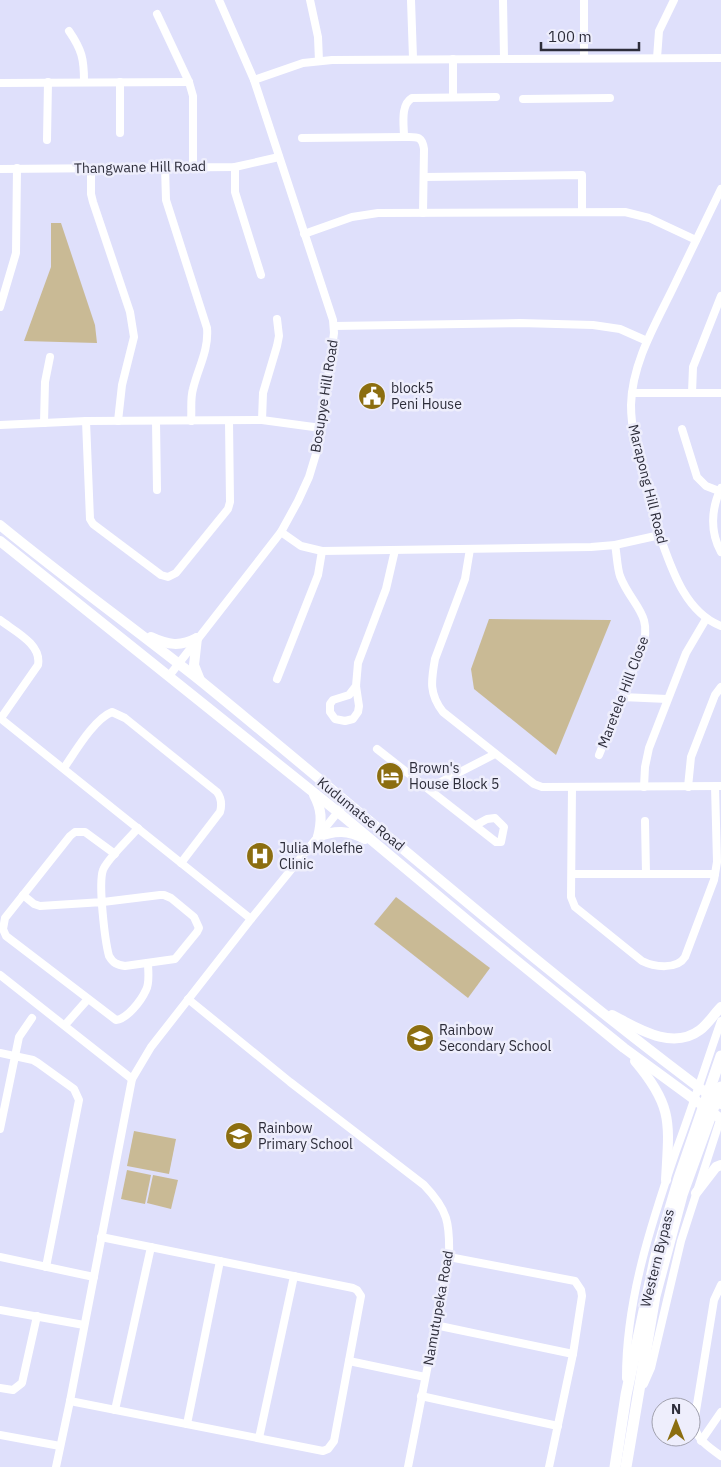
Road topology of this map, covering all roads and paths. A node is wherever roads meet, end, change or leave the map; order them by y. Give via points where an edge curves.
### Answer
1 (219, 0) edge
2 (310, 0) edge
3 (411, 0) edge
4 (503, 0) edge
5 (584, 0) edge
6 (674, 0) edge
7 (157, 14) dead end
8 (69, 31) dead end
9 (413, 58) junction
10 (504, 58) junction
11 (584, 58) junction
12 (657, 58) junction
13 (721, 58) edge
14 (454, 59) junction
15 (318, 61) junction
16 (254, 80) junction
17 (84, 81) junction
18 (48, 82) junction
19 (120, 82) junction
20 (189, 82) junction
21 (0, 83) edge
22 (453, 98) junction
23 (496, 98) dead end
24 (610, 98) dead end
25 (523, 99) dead end
26 (120, 133) dead end
27 (404, 137) junction
28 (302, 138) dead end
29 (46, 140) dead end
30 (279, 157) junction
31 (193, 166) junction
32 (235, 166) junction
33 (165, 167) junction
34 (17, 168) junction
35 (91, 168) junction
36 (0, 169) edge
37 (424, 177) junction
38 (721, 189) edge
39 (582, 212) junction
40 (423, 213) junction
41 (304, 234) junction
42 (696, 240) junction
43 (261, 275) dead end
44 (721, 296) edge
45 (0, 307) edge
46 (277, 319) dead end
47 (334, 326) junction
48 (647, 341) junction
49 (50, 357) dead end
50 (632, 393) junction
51 (692, 393) junction
52 (721, 393) edge
53 (262, 420) junction
54 (86, 421) junction
55 (118, 421) junction
56 (156, 421) junction
57 (192, 421) junction
58 (229, 421) junction
59 (44, 423) junction
60 (0, 425) edge
61 (321, 428) junction
62 (682, 429) dead end
63 (157, 490) dead end
64 (720, 490) edge
65 (0, 525) edge
66 (280, 532) junction
67 (660, 535) junction
68 (0, 541) edge
69 (615, 545) junction
70 (470, 549) junction
71 (395, 550) junction
72 (322, 551) junction
73 (721, 552) edge
74 (706, 619) junction
75 (0, 620) edge
76 (721, 626) edge
77 (138, 631) junction
78 (197, 638) junction
79 (178, 664) junction
80 (169, 676) junction
81 (277, 679) dead end
82 (201, 682) junction
83 (356, 686) junction
84 (721, 687) edge
85 (622, 697) junction
86 (667, 699) junction
87 (0, 718) edge
88 (378, 749) dead end
89 (495, 754) junction
90 (599, 756) dead end
91 (64, 768) junction
92 (688, 786) junction
93 (718, 786) edge
94 (572, 787) junction
95 (644, 787) junction
96 (429, 788) junction
97 (312, 791) junction
98 (346, 802) junction
99 (338, 812) junction
100 (645, 821) dead end
101 (476, 825) dead end
102 (138, 828) junction
103 (318, 837) junction
104 (379, 845) junction
105 (115, 854) junction
106 (181, 863) junction
107 (572, 874) junction
108 (646, 874) junction
109 (715, 874) junction
110 (23, 895) junction
111 (103, 902) junction
112 (251, 919) junction
113 (148, 962) junction
114 (2, 980) edge
115 (88, 999) junction
116 (188, 999) junction
117 (595, 1007) junction
118 (721, 1007) edge
119 (32, 1018) dead end
120 (721, 1021) edge
121 (65, 1025) junction
122 (624, 1048) junction
123 (0, 1053) edge
124 (715, 1055) edge
125 (15, 1056) junction
126 (721, 1074) edge
127 (132, 1079) junction
128 (698, 1087) junction
129 (721, 1087) edge
130 (694, 1099) junction
131 (721, 1104) edge
132 (721, 1118) edge
133 (0, 1129) edge
134 (677, 1150) junction
135 (708, 1158) junction
136 (721, 1165) edge
137 (666, 1180) junction
138 (696, 1193) junction
139 (101, 1237) junction
140 (151, 1247) junction
141 (0, 1257) edge
142 (450, 1257) junction
143 (220, 1261) junction
144 (46, 1267) junction
145 (294, 1276) junction
146 (94, 1277) junction
147 (721, 1285) edge
148 (651, 1296) junction
149 (0, 1310) edge
150 (37, 1316) junction
151 (84, 1325) junction
152 (435, 1325) junction
153 (573, 1354) junction
154 (349, 1361) junction
155 (425, 1377) junction
156 (0, 1388) edge
157 (421, 1396) junction
158 (632, 1396) junction
159 (698, 1397) edge
160 (70, 1401) junction
161 (115, 1410) junction
162 (721, 1412) edge
163 (187, 1424) junction
164 (558, 1426) junction
165 (0, 1435) edge
166 (701, 1436) edge
167 (259, 1438) junction
168 (701, 1440) edge
169 (60, 1446) junction
170 (721, 1456) edge
171 (56, 1467) edge
172 (408, 1467) edge
173 (549, 1467) edge
174 (615, 1467) edge
175 (626, 1467) edge

1 - 16 street, Bosupye Hill Road
2 - 15 street via 318,37
3 - 9 street
4 - 10 street
5 - 11 street
6 - 12 street via 660,31
7 - 20 street
8 - 17 street via 82,54
9 - 14 street
9 - 15 street
10 - 11 street
10 - 14 street
11 - 12 street
12 - 13 street
14 - 22 street
15 - 16 street
16 - 30 street, Bosupye Hill Road
17 - 18 street
17 - 19 street
18 - 21 street
18 - 29 street
19 - 20 street
19 - 26 street
20 - 31 street via 194,104
22 - 23 street
22 - 27 street via 407,100
24 - 25 street
27 - 28 street
27 - 37 street via 415,137 423,142
30 - 32 street, Thangwane Hill Road
30 - 41 street, Bosupye Hill Road
31 - 32 street, Thangwane Hill Road
31 - 33 street, Thangwane Hill Road
32 - 43 street via 235,192
33 - 35 street, Thangwane Hill Road
33 - 57 street via 166,200 208,335 193,390
34 - 35 street, Thangwane Hill Road
34 - 36 street, Thangwane Hill Road
34 - 45 street via 16,253
35 - 55 street via 91,194 134,332
37 - 39 street via 582,175
37 - 40 street
38 - 42 street, Marapong Hill Road
39 - 40 street
39 - 42 street via 638,214
40 - 41 street via 365,214
41 - 47 street, Bosupye Hill Road
42 - 48 street, Marapong Hill Road
44 - 51 street via 693,367
46 - 53 street via 279,336 264,393
47 - 48 street via 593,325 620,329
47 - 61 street, Bosupye Hill Road
48 - 50 street, Marapong Hill Road
49 - 59 street via 45,382
50 - 51 street
50 - 67 street, Marapong Hill Road via 635,443
51 - 52 street
53 - 58 street
53 - 61 street
54 - 55 street
54 - 58 street via 92,524 161,576 168,577 176,573 228,508 231,495
54 - 59 street
55 - 56 street
56 - 57 street
56 - 63 street
57 - 58 street
59 - 60 street
61 - 66 street, Bosupye Hill Road via 309,477
62 - 64 street via 697,477 706,486
64 - 73 street via 713,515 714,533
65 - 77 main road, Kudumatse Road
66 - 72 street via 301,546
66 - 78 street, Bosupye Hill Road
67 - 69 street
67 - 74 street, Marapong Hill Road via 676,577 690,602
68 - 80 main road, Kudumatse Road
69 - 70 street
69 - 85 street, Maretele Hill Close via 621,577 646,626 644,640
70 - 71 street
70 - 89 street via 465,580 435,659 432,688 434,701 443,712
71 - 72 street
71 - 83 street via 386,589 360,656
72 - 81 street via 318,575
74 - 76 street, Marapong Hill Road
74 - 86 street via 686,652
75 - 87 street via 33,646 39,658
77 - 78 main road via 172,645
77 - 79 main road, Kudumatse Road
78 - 79 street, Bosupye Hill Road
78 - 82 main road via 194,664
79 - 80 street, Bosupye Hill Road
79 - 82 main road, Kudumatse Road
80 - 97 main road, Kudumatse Road
82 - 98 main road, Kudumatse Road
83 - 83 street via 358,712 353,719 335,719 330,712 330,704 349,695
84 - 92 street via 692,757
85 - 86 street
85 - 90 street, Maretele Hill Close
86 - 95 street via 647,757
87 - 91 street
88 - 96 street
89 - 94 street via 534,784
89 - 96 street
91 - 102 street
91 - 106 street via 98,722 112,712 125,718 217,792 221,797 220,812
92 - 93 street
92 - 95 street
93 - 109 street
94 - 95 street
94 - 107 street
96 - 101 street
97 - 99 main road, Kudumatse Road
97 - 103 main road via 320,807
98 - 99 street
98 - 117 main road, Kudumatse Road
99 - 103 street
99 - 104 main road, Kudumatse Road
100 - 108 street
102 - 105 street
102 - 106 street
103 - 104 main road via 344,831
103 - 112 street
104 - 122 main road, Kudumatse Road
105 - 110 street via 85,832 75,832
105 - 111 street via 103,869
106 - 112 street
107 - 108 street
107 - 109 street via 575,907 642,962 674,965 681,963 684,957 714,884
108 - 109 street
110 - 111 street via 40,906
110 - 115 street via 4,918 6,936
111 - 113 street via 111,961 125,966
111 - 113 street via 160,895 171,898 194,917 198,932 179,955 170,961
112 - 116 street
113 - 115 street via 146,990 127,1016 116,1020
114 - 121 street
115 - 121 street
116 - 127 street via 151,1047
116 - 142 street, Namutupeka Road via 424,1185 440,1204 449,1224
117 - 118 main road via 656,1036 670,1038 686,1038 700,1030
117 - 128 main road, Kudumatse Road
119 - 125 street via 19,1037
120 - 124 street
121 - 127 street
122 - 130 main road, Kudumatse Road
122 - 137 main road via 655,1086 664,1105 669,1127
123 - 125 street
124 - 126 street via 712,1067
124 - 128 street
124 - 148 highway, Western Bypass via 655,1259
125 - 133 street
125 - 144 street via 38,1063 74,1089 79,1100
127 - 139 street
128 - 130 street
128 - 131 main road, Kudumatse Road
129 - 148 highway, Western Bypass via 682,1195
130 - 132 main road, Kudumatse Road
130 - 134 street
132 - 135 street
134 - 135 street via 692,1136 699,1136 708,1143
134 - 137 street
135 - 138 street
136 - 138 main road
137 - 158 street via 636,1290 626,1353
138 - 158 street via 681,1241 651,1368
139 - 140 street
139 - 146 street
140 - 143 street
140 - 161 street
141 - 144 street
142 - 152 street, Namutupeka Road
142 - 153 street via 575,1281 582,1296
143 - 145 street
143 - 163 street
144 - 146 street
145 - 154 street via 353,1288 361,1296
145 - 167 street
146 - 151 street
147 - 159 street via 714,1300
148 - 158 highway, Western Bypass
149 - 150 street
150 - 151 street
150 - 156 street via 22,1383 13,1390
151 - 160 street
152 - 153 street
152 - 155 street, Namutupeka Road
153 - 164 street
154 - 155 street
154 - 167 street via 334,1441 328,1449 323,1451
155 - 157 street, Namutupeka Road
157 - 164 street
157 - 172 street, Namutupeka Road
158 - 174 highway, Western Bypass
158 - 175 highway, Western Bypass
160 - 161 street
160 - 169 street
161 - 163 street
162 - 166 street
163 - 167 street
164 - 173 street
165 - 169 street
168 - 170 street
169 - 171 street

